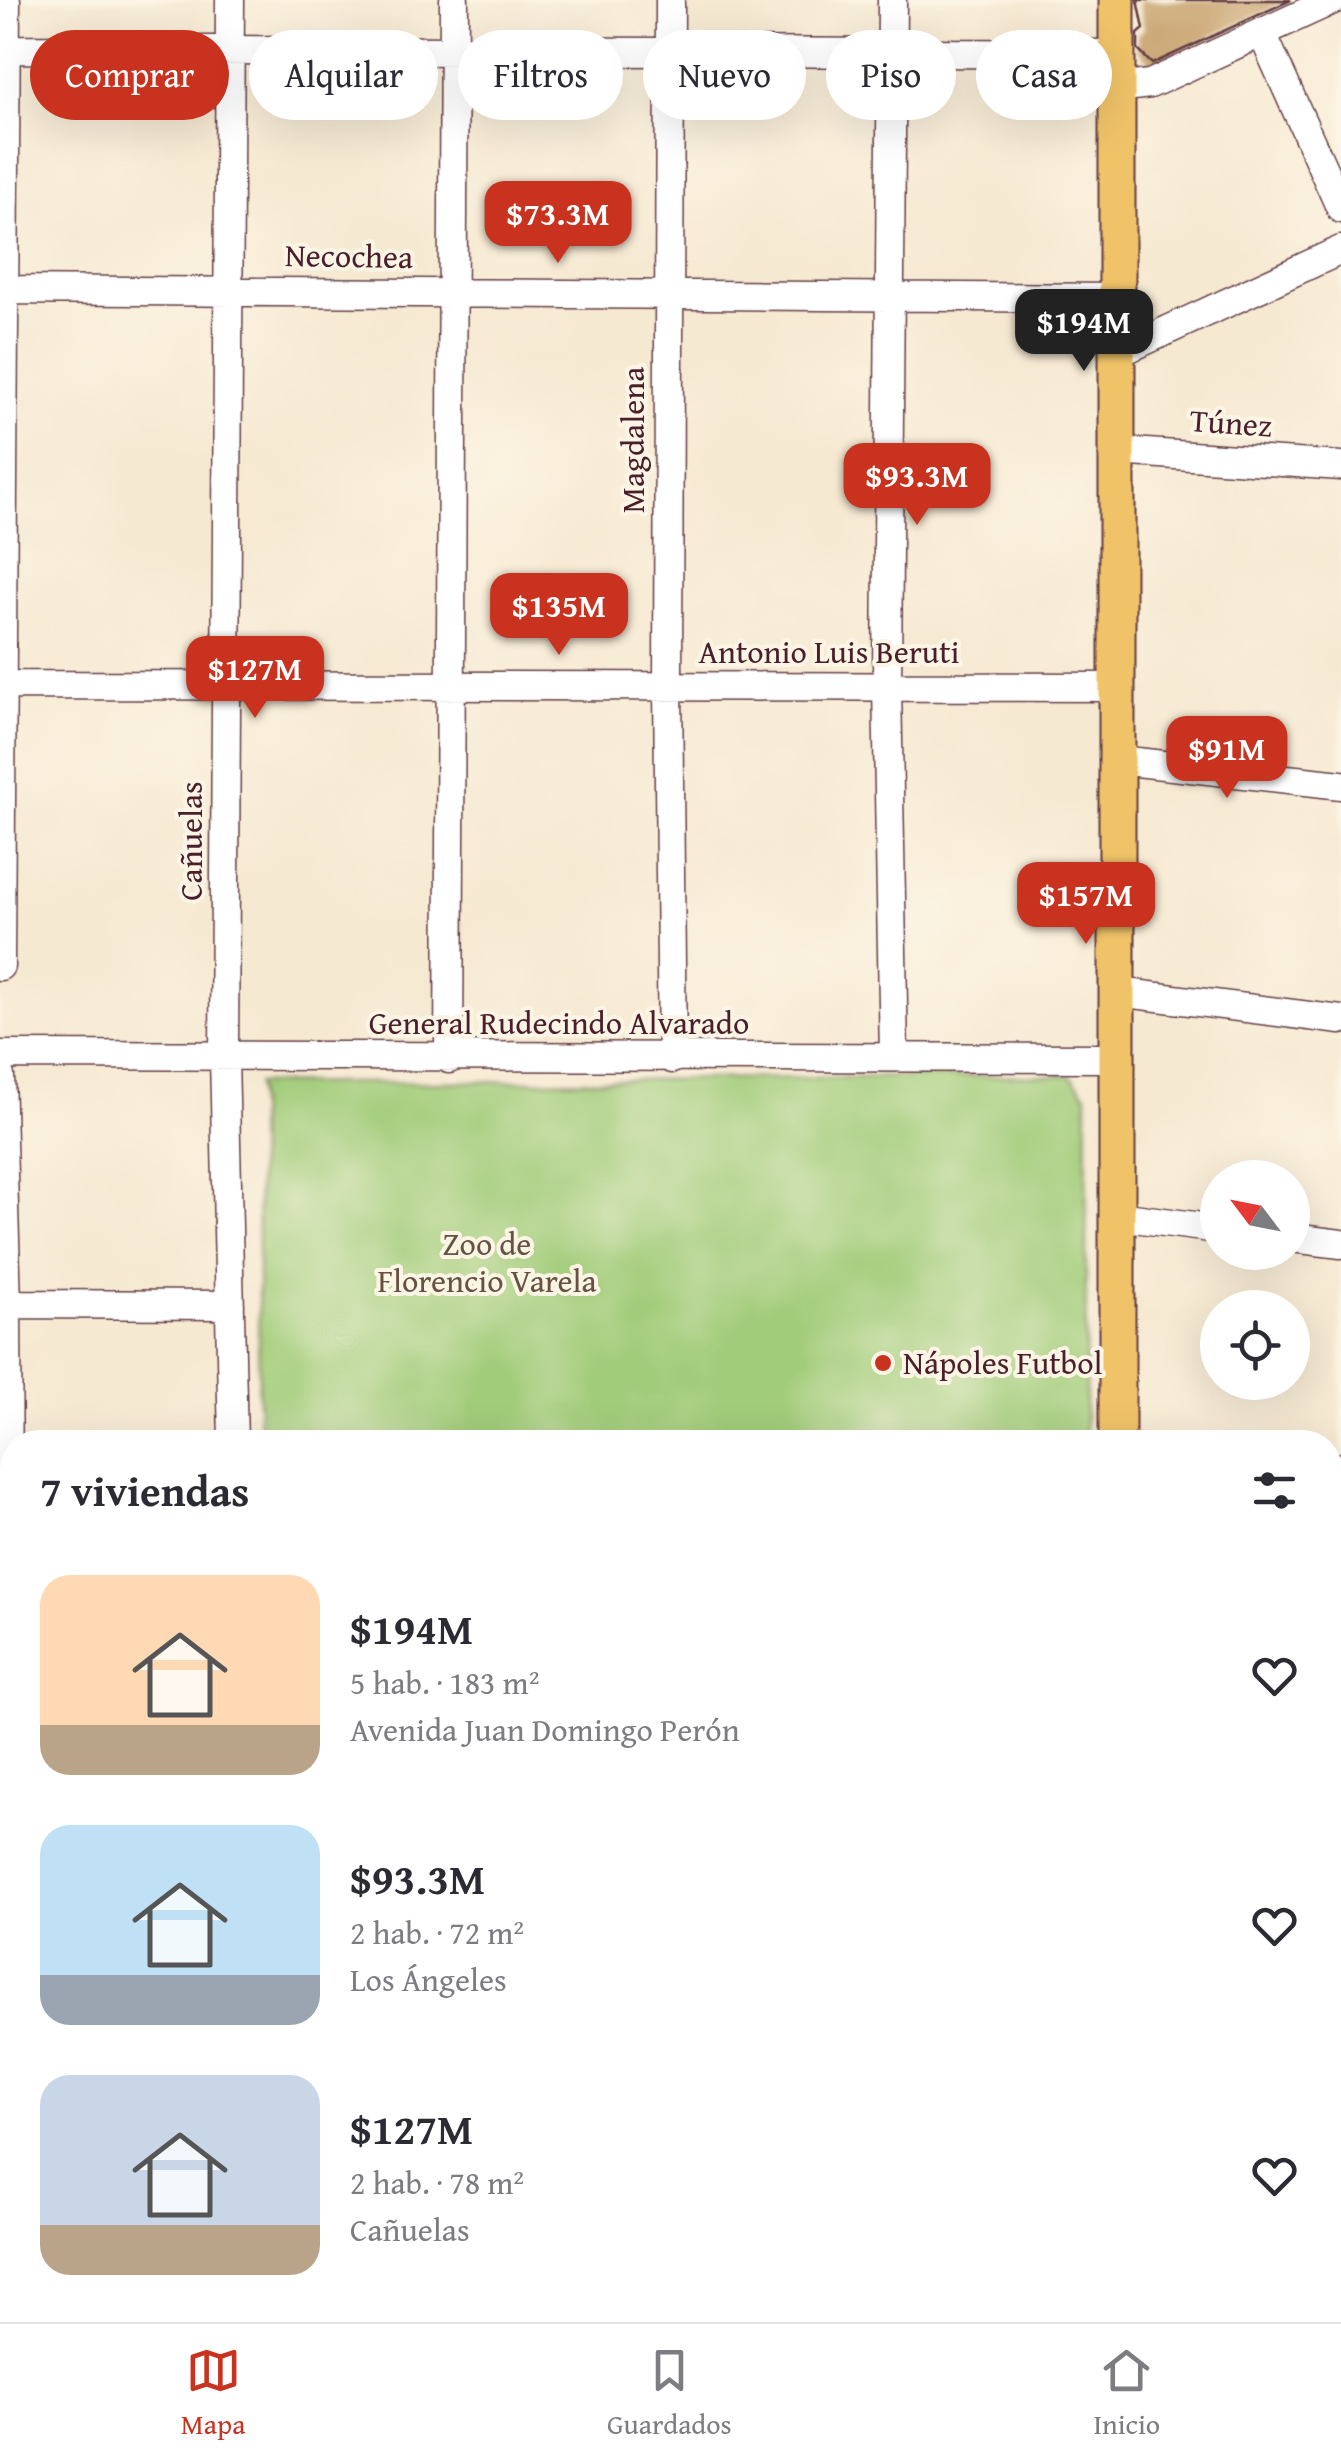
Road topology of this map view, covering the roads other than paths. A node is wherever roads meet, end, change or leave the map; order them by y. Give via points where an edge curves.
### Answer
1 (6, 0) edge
2 (230, 0) edge
3 (454, 0) edge
4 (670, 0) edge
5 (892, 0) edge
6 (1117, 0) edge
7 (1333, 0) edge
8 (671, 30) edge
9 (892, 30) edge
10 (1262, 33) junction
11 (3, 49) edge
12 (230, 52) junction
13 (454, 52) junction
14 (643, 52) edge
15 (956, 58) edge
16 (1116, 71) junction
17 (670, 120) edge
18 (891, 120) edge
19 (1341, 210) edge
20 (1341, 250) edge
21 (2, 290) edge
22 (229, 290) junction
23 (453, 293) junction
24 (889, 293) junction
25 (668, 296) junction
26 (1116, 298) junction
27 (1116, 354) junction
28 (1116, 451) junction
29 (1341, 466) edge
30 (1, 685) edge
31 (451, 686) junction
32 (887, 686) junction
33 (1118, 687) junction
34 (226, 688) junction
35 (668, 688) junction
36 (1118, 760) junction
37 (1341, 785) edge
38 (0, 966) edge
39 (1118, 992) junction
40 (1341, 1020) edge
41 (0, 1055) edge
42 (224, 1057) junction
43 (894, 1057) junction
44 (1118, 1058) junction
45 (449, 1059) junction
46 (672, 1059) junction
47 (0, 1076) edge
48 (1118, 1216) junction
49 (1200, 1226) edge
50 (1310, 1240) edge
51 (1341, 1244) edge
52 (4, 1304) edge
53 (230, 1306) junction
54 (5, 1430) edge
55 (233, 1430) edge
56 (1118, 1430) edge

1 - 11 street
2 - 12 street, Cañuelas
3 - 13 street
4 - 8 street, Magdalena
5 - 9 street
6 - 16 main road
7 - 10 street
10 - 16 street via 1150,84
10 - 19 street
11 - 12 street
11 - 21 street
12 - 13 street
12 - 22 street, Cañuelas
13 - 14 street
13 - 23 street
15 - 16 street
16 - 26 main road
17 - 25 street, Magdalena
18 - 24 street
20 - 27 street
21 - 22 street, Necochea
21 - 30 street
22 - 23 street, Necochea
22 - 34 street, Cañuelas
23 - 25 street, Necochea
23 - 31 street
24 - 25 street, Necochea
24 - 26 street, Necochea
24 - 32 street
25 - 35 street, Magdalena
26 - 27 main road
27 - 28 main road
28 - 29 street, Túnez
28 - 33 main road
30 - 34 street, Antonio Luis Beruti
30 - 38 street
31 - 34 street, Antonio Luis Beruti
31 - 35 street, Antonio Luis Beruti
31 - 45 street
32 - 33 street, Antonio Luis Beruti
32 - 35 street, Antonio Luis Beruti
32 - 43 street
33 - 36 main road
34 - 42 street, Cañuelas
35 - 46 street, Magdalena
36 - 37 street
36 - 39 main road
39 - 40 street
39 - 44 main road
41 - 42 street, General Rudecindo Alvarado
42 - 45 street, General Rudecindo Alvarado
42 - 53 street, Cañuelas
43 - 44 street, General Rudecindo Alvarado
43 - 46 street, General Rudecindo Alvarado
44 - 48 main road
45 - 46 street, General Rudecindo Alvarado
47 - 52 street
48 - 49 street
48 - 56 main road
50 - 51 street
52 - 53 street
52 - 54 street
53 - 55 street, Cañuelas

